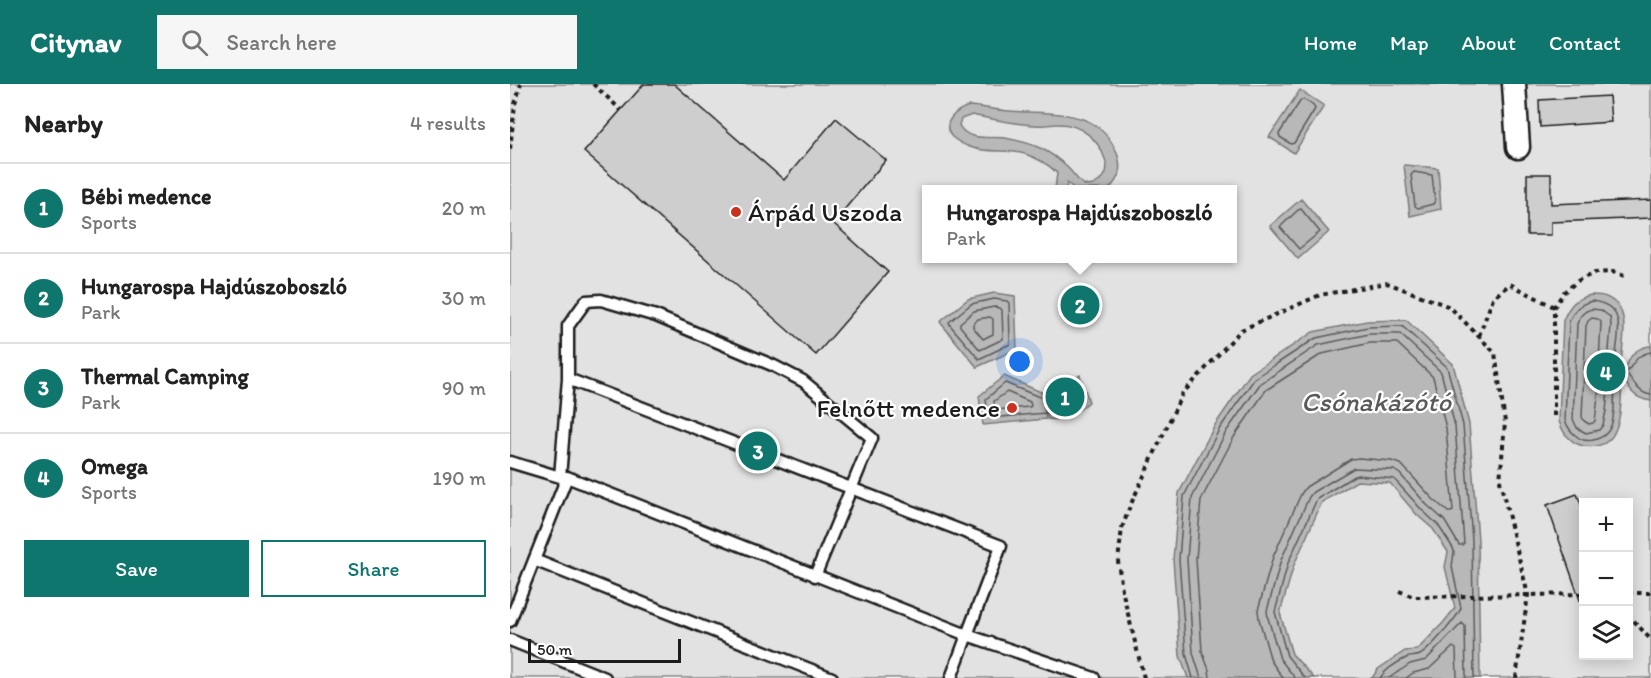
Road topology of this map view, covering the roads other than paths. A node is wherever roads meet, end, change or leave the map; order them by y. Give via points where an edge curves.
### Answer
1 (1514, 84) edge
2 (1518, 147) dead end
3 (568, 379) junction
4 (510, 462) edge
5 (563, 477) junction
6 (851, 488) junction
7 (534, 560) junction
8 (815, 576) junction
9 (510, 621) edge
10 (967, 635) junction
11 (510, 640) edge
12 (1072, 675) edge
13 (605, 678) edge
14 (832, 678) edge
15 (951, 678) edge
16 (1094, 678) edge

1 - 2 street
3 - 5 lane
3 - 6 lane
3 - 6 lane via 568,326 586,301 601,300 656,316 803,381 872,438
4 - 5 lane
5 - 7 lane
5 - 8 lane
6 - 8 lane
6 - 10 lane via 1000,546
7 - 9 lane
7 - 14 lane
8 - 10 lane
10 - 12 lane
10 - 15 lane
11 - 13 lane
12 - 16 lane

